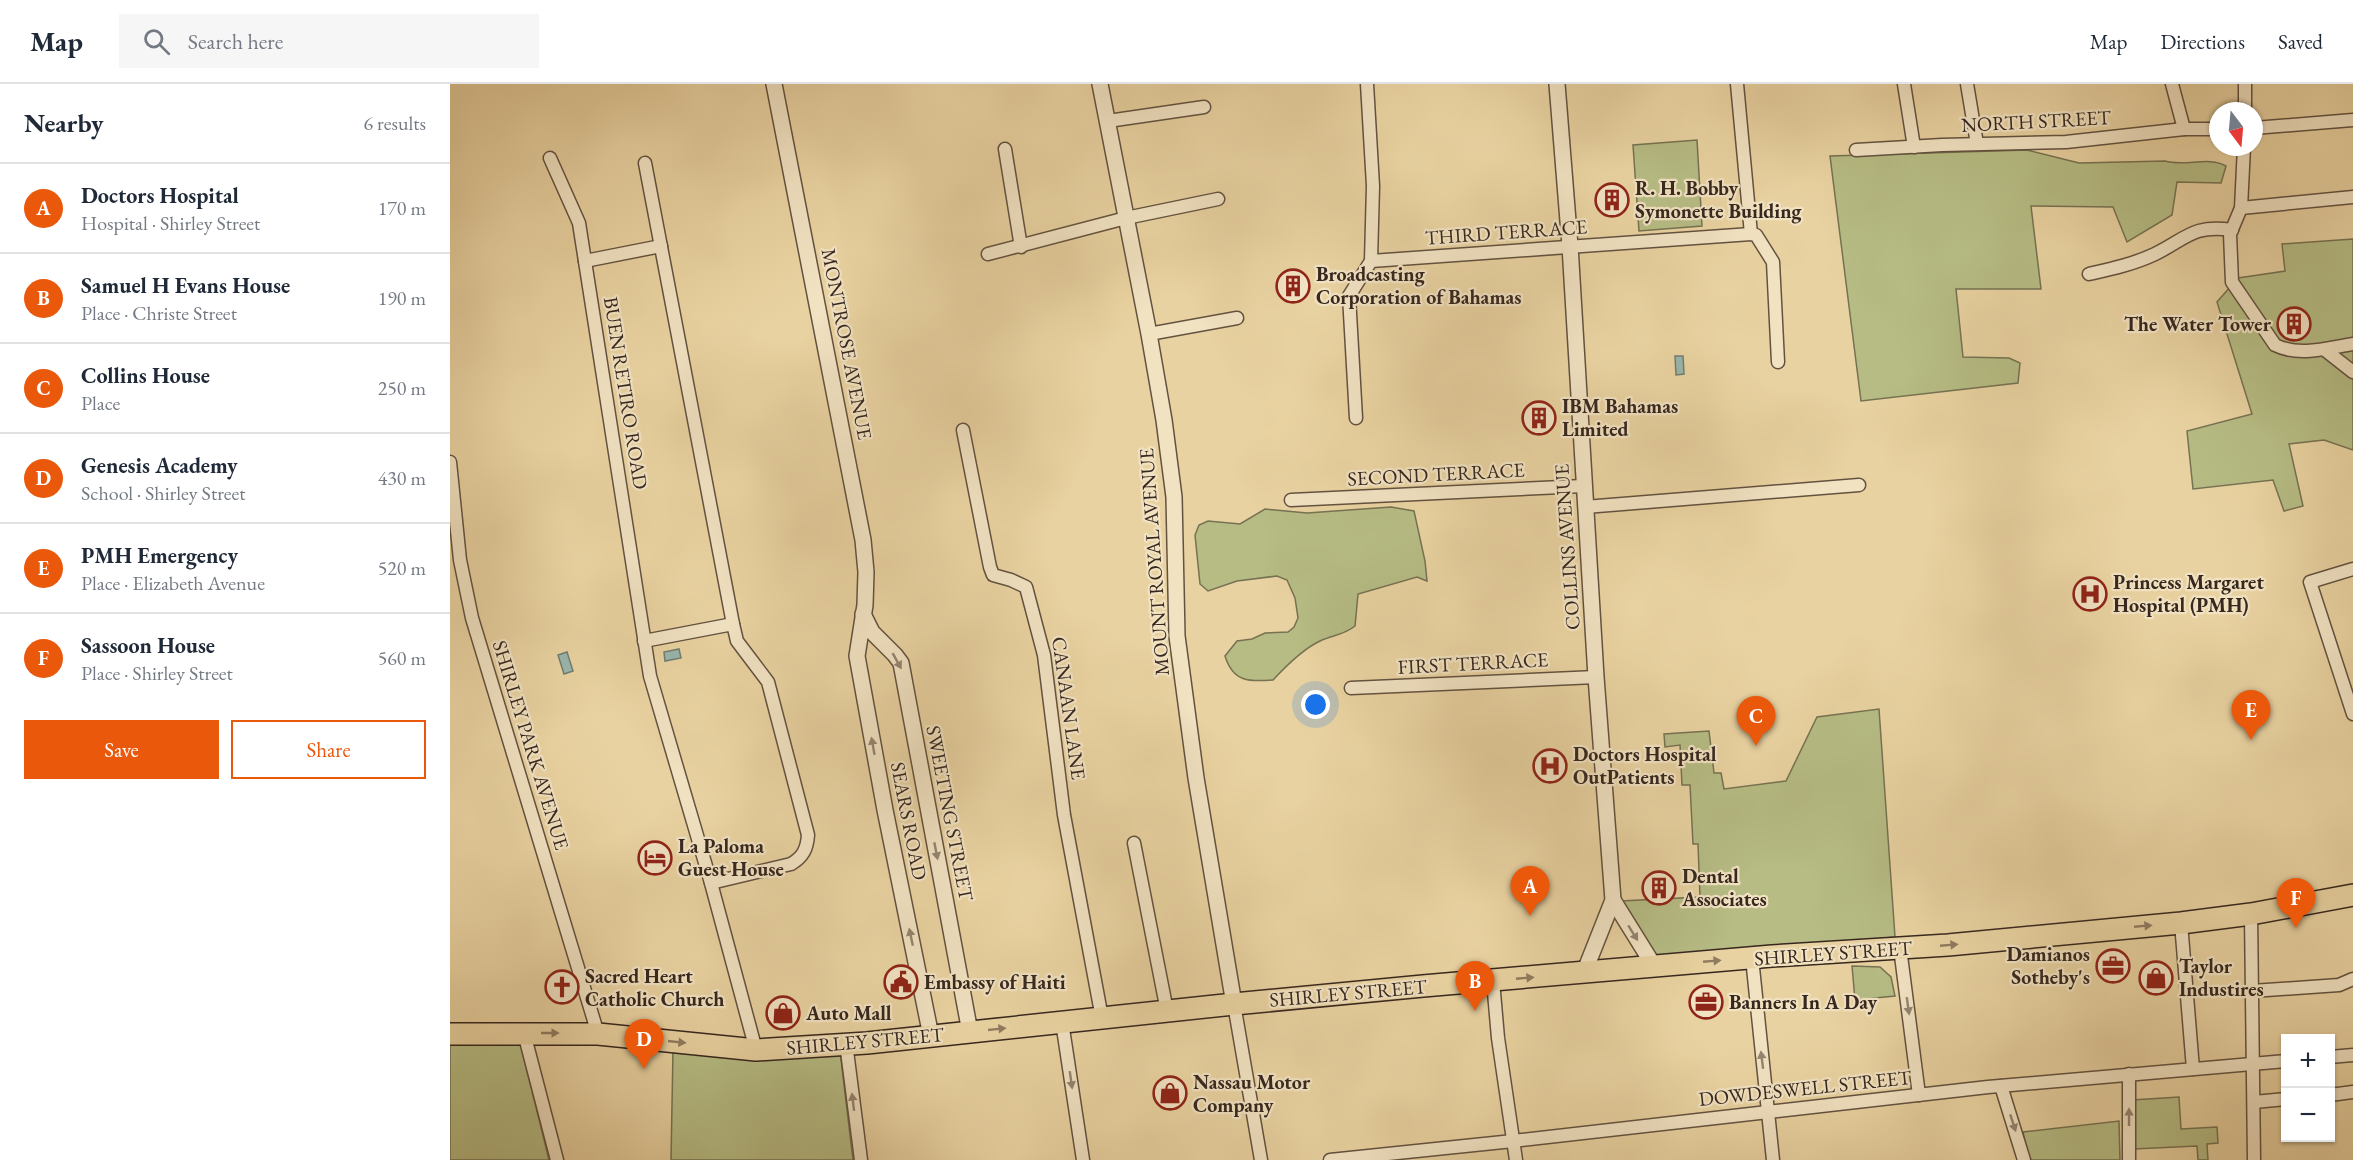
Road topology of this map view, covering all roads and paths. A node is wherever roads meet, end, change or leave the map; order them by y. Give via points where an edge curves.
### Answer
1 (774, 84) edge
2 (1100, 84) edge
3 (1367, 84) edge
4 (1557, 84) edge
5 (1737, 84) edge
6 (1904, 84) edge
7 (1967, 84) edge
8 (2172, 84) edge
9 (2245, 84) edge
10 (2245, 102) edge
11 (1204, 107) dead end
12 (1108, 120) junction
13 (2353, 120) edge
14 (2263, 127) edge
15 (2184, 129) junction
16 (2209, 129) edge
17 (1977, 144) junction
18 (1914, 147) junction
19 (1005, 149) dead end
20 (1856, 150) dead end
21 (2244, 156) edge
22 (550, 158) dead end
23 (645, 163) dead end
24 (2353, 197) edge
25 (1218, 199) dead end
26 (2241, 208) junction
27 (1126, 218) junction
28 (2232, 231) junction
29 (1751, 234) junction
30 (661, 246) junction
31 (1570, 246) junction
32 (1021, 247) junction
33 (988, 254) dead end
34 (585, 261) junction
35 (1371, 261) junction
36 (2089, 274) dead end
37 (1237, 318) dead end
38 (1149, 334) junction
39 (2353, 344) edge
40 (2325, 350) junction
41 (1778, 362) dead end
42 (2353, 372) edge
43 (1356, 418) dead end
44 (963, 430) dead end
45 (450, 462) edge
46 (1858, 485) dead end
47 (1583, 486) junction
48 (1291, 500) dead end
49 (1585, 507) junction
50 (2353, 569) edge
51 (863, 614) junction
52 (733, 624) junction
53 (644, 641) junction
54 (1596, 677) junction
55 (1351, 688) dead end
56 (2353, 714) edge
57 (1134, 843) dead end
58 (711, 883) junction
59 (2353, 895) edge
60 (1613, 900) junction
61 (2251, 914) junction
62 (2181, 923) junction
63 (1900, 948) junction
64 (1752, 958) junction
65 (1654, 966) junction
66 (1584, 972) junction
67 (2353, 980) edge
68 (1493, 981) junction
69 (2252, 991) junction
70 (1234, 1004) junction
71 (1167, 1011) junction
72 (1102, 1018) junction
73 (1062, 1022) junction
74 (970, 1032) junction
75 (524, 1033) junction
76 (450, 1034) edge
77 (598, 1034) junction
78 (931, 1036) junction
79 (846, 1043) junction
80 (756, 1050) junction
81 (2353, 1055) edge
82 (2335, 1057) edge
83 (2281, 1061) edge
84 (2253, 1064) junction
85 (2193, 1069) junction
86 (2129, 1074) junction
87 (2001, 1086) junction
88 (2353, 1092) edge
89 (2335, 1094) edge
90 (1919, 1095) junction
91 (2281, 1099) edge
92 (2254, 1102) junction
93 (1768, 1111) junction
94 (1513, 1142) junction
95 (557, 1160) edge
96 (861, 1160) edge
97 (1083, 1160) edge
98 (1261, 1160) edge
99 (1329, 1160) edge
100 (1516, 1160) edge
101 (1773, 1160) edge
102 (2024, 1160) edge
103 (2129, 1160) edge
104 (2254, 1160) edge

1 - 51 street, MONTROSE AVENUE via 863,540
2 - 12 street, MOUNT ROYAL AVENUE
3 - 35 street via 1373,186
4 - 31 street, COLLINS AVENUE
5 - 29 street
6 - 18 street
7 - 17 street
8 - 15 street
9 - 10 street
11 - 12 street
12 - 27 street, MOUNT ROYAL AVENUE
13 - 14 street
15 - 16 street, NORTH STREET
15 - 17 street, NORTH STREET via 2066,142
17 - 18 street, NORTH STREET
18 - 20 street, NORTH STREET
19 - 32 street
21 - 26 street
22 - 34 street, BUEN RETIRO ROAD via 579,223
23 - 30 street
24 - 26 street
25 - 27 street
26 - 28 street
27 - 32 street
27 - 38 street, MOUNT ROYAL AVENUE
28 - 36 street via 2212,228 2190,233 2156,254
28 - 40 street via 2232,282 2275,345
29 - 31 street, THIRD TERRACE
29 - 41 street via 1756,235 1773,262
30 - 34 street
30 - 52 street
31 - 35 street, THIRD TERRACE
31 - 47 street, COLLINS AVENUE
32 - 33 street
34 - 53 street, BUEN RETIRO ROAD
35 - 43 street via 1349,296
37 - 38 street
38 - 70 street, MOUNT ROYAL AVENUE via 1174,497 1177,636
39 - 40 street
40 - 42 street
44 - 72 street, CANAAN LANE via 993,575 1026,587 1037,625 1064,815
45 - 77 street, SHIRLEY PARK AVENUE via 460,560 472,618
46 - 49 street
47 - 48 street, SECOND TERRACE
47 - 49 street, COLLINS AVENUE
49 - 54 street, COLLINS AVENUE
50 - 56 street via 2310,582
51 -> 74 street, SWEETING STREET via 872,632 901,663
78 -> 51 street, SEARS ROAD via 857,656
52 - 53 street
52 - 58 street via 737,641 768,682 808,836 807,846 791,864
53 - 58 street, BUEN RETIRO ROAD via 650,676
54 - 55 street, FIRST TERRACE
54 - 60 street, COLLINS AVENUE
57 - 71 street
58 - 80 street, BUEN RETIRO ROAD
59 - 61 highway, SHIRLEY STREET
60 -> 65 street, COLLINS AVENUE
60 - 66 street, COLLINS AVENUE
61 - 62 highway, SHIRLEY STREET
61 - 69 street
63 -> 62 highway, SHIRLEY STREET
62 - 85 street
63 - 64 highway, SHIRLEY STREET
63 -> 90 street
65 -> 64 highway, SHIRLEY STREET
93 -> 64 street
65 - 66 highway, SHIRLEY STREET
68 -> 66 highway, SHIRLEY STREET
67 - 69 street via 2339,985
68 - 70 highway, SHIRLEY STREET
68 - 94 street
69 - 84 street
70 - 71 highway, SHIRLEY STREET
70 - 98 street
71 - 72 highway, SHIRLEY STREET
72 - 73 highway, SHIRLEY STREET
74 -> 73 highway, SHIRLEY STREET
73 -> 97 street
74 - 78 highway, SHIRLEY STREET
75 - 76 highway, SHIRLEY STREET
75 -> 77 highway, SHIRLEY STREET
75 - 95 street
77 -> 80 highway, SHIRLEY STREET
78 - 79 highway, SHIRLEY STREET
79 - 80 highway, SHIRLEY STREET
96 -> 79 street
81 - 82 street
83 - 84 street, DOWDESWELL STREET
84 - 85 street, DOWDESWELL STREET
84 - 92 street
85 - 86 street, DOWDESWELL STREET
86 - 87 street, DOWDESWELL STREET
103 -> 86 street
87 - 90 street, DOWDESWELL STREET
87 -> 102 street
88 - 89 street
90 - 93 street, DOWDESWELL STREET
91 - 92 street
92 - 104 street
93 - 94 street, DOWDESWELL STREET
93 - 101 street
94 - 99 street, DOWDESWELL STREET
94 - 100 street

